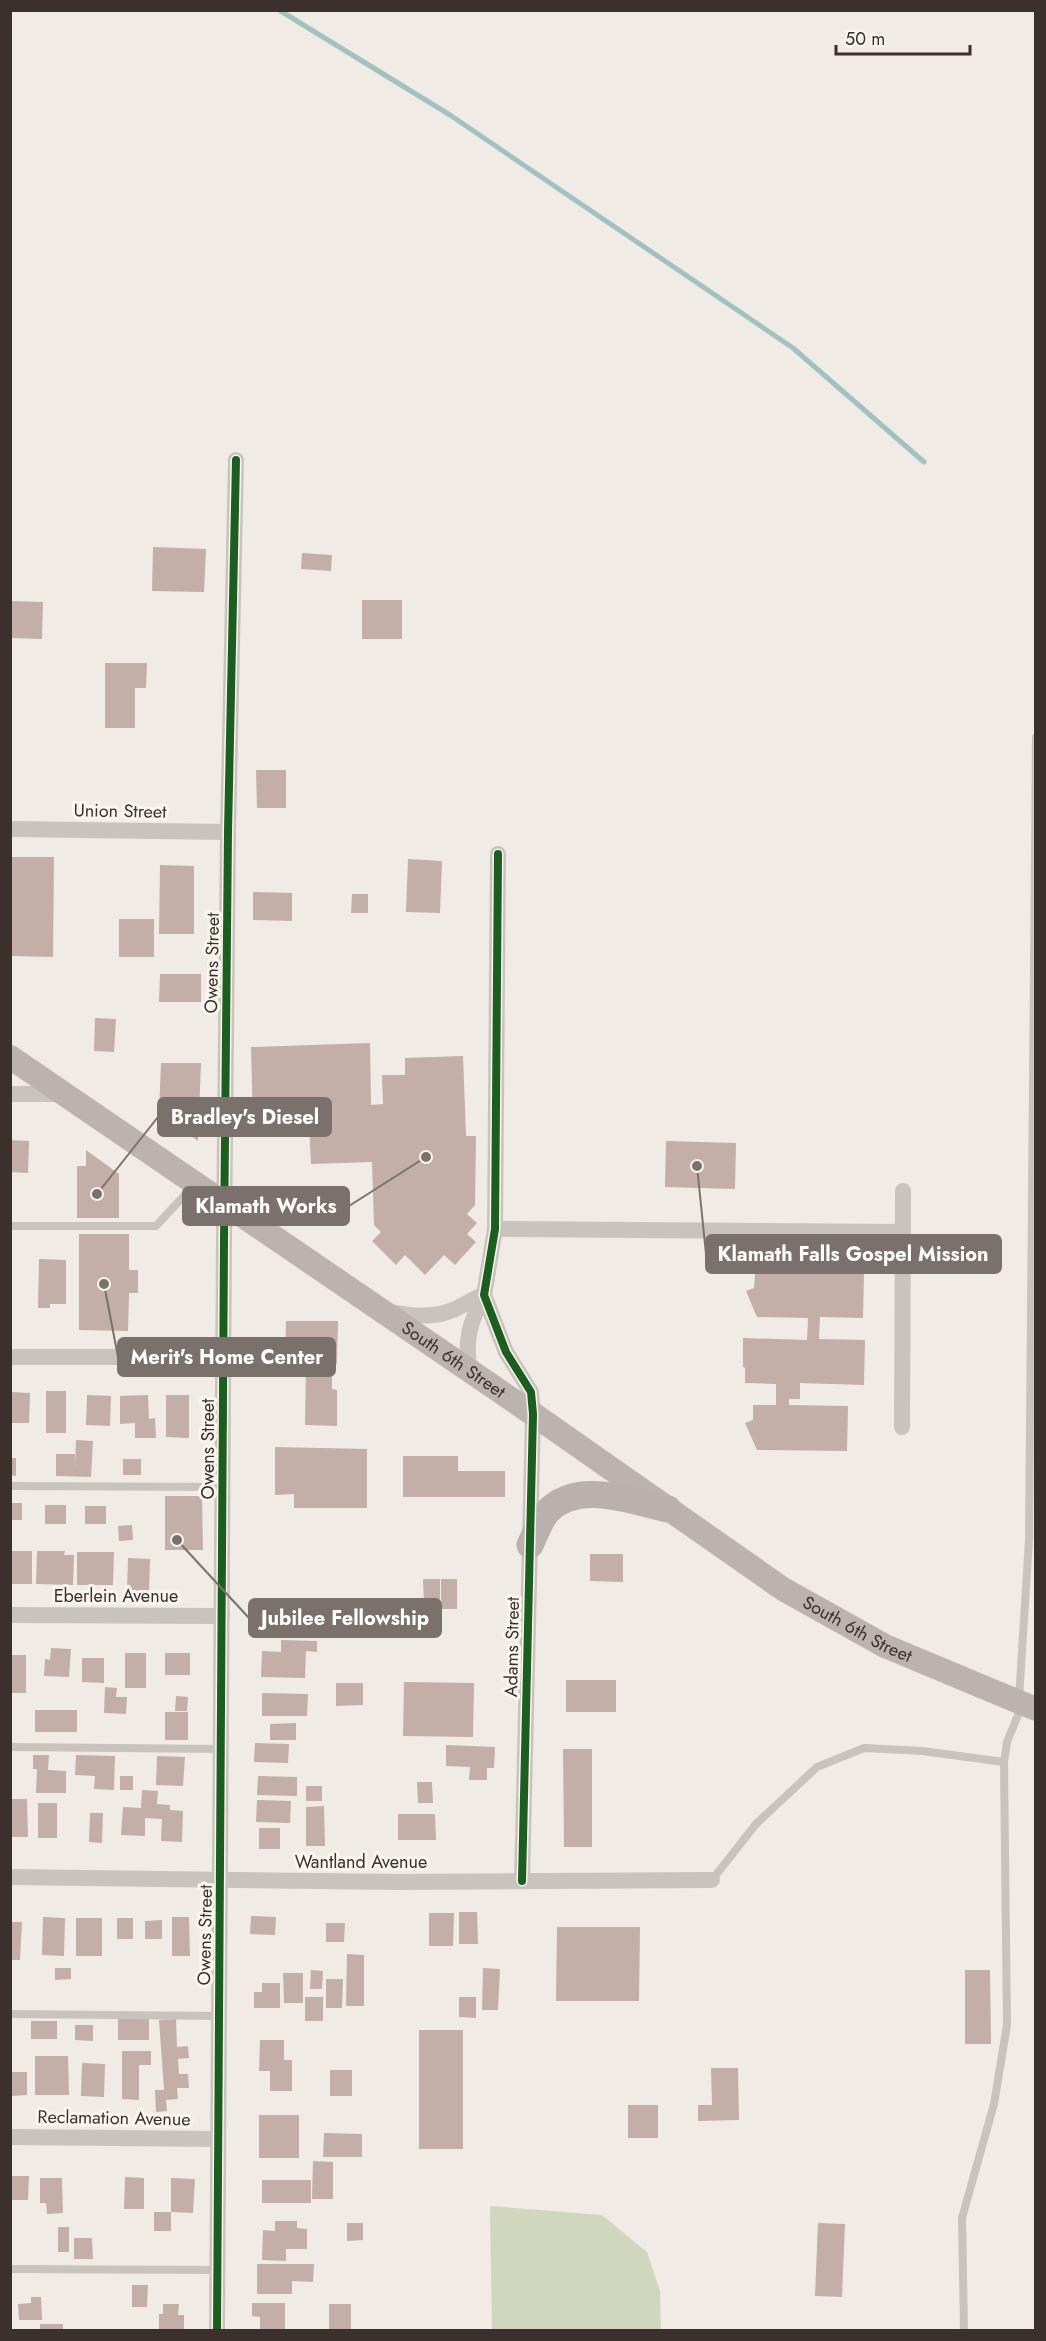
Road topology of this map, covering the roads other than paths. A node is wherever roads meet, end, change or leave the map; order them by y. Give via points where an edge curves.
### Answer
1 (236, 460) dead end
2 (1035, 737) edge
3 (10, 829) edge
4 (228, 832) junction
5 (498, 854) dead end
6 (10, 1057) edge
7 (10, 1094) edge
8 (64, 1094) junction
9 (195, 1183) junction
10 (903, 1191) dead end
11 (224, 1203) junction
12 (10, 1226) edge
13 (495, 1229) junction
14 (903, 1232) junction
15 (484, 1295) junction
16 (380, 1310) junction
17 (10, 1357) edge
18 (223, 1357) junction
19 (470, 1371) junction
20 (533, 1414) junction
21 (902, 1427) dead end
22 (10, 1486) edge
23 (222, 1487) junction
24 (668, 1509) junction
25 (530, 1545) junction
26 (10, 1615) edge
27 (222, 1616) junction
28 (1035, 1709) edge
29 (10, 1748) edge
30 (222, 1749) junction
31 (1004, 1762) junction
32 (10, 1877) edge
33 (221, 1880) junction
34 (712, 1880) joint
35 (522, 1881) junction
36 (10, 2014) edge
37 (219, 2016) junction
38 (10, 2137) edge
39 (217, 2139) junction
40 (10, 2269) edge
41 (217, 2270) junction
42 (217, 2331) edge
43 (964, 2331) edge

1 - 4 street, Owens Street
2 - 31 lane via 1029,1540 1018,1715
3 - 4 street, Union Street
4 - 11 street, Owens Street
5 - 13 street
6 - 8 main road, South 6th Street
7 - 8 street
8 - 9 main road, South 6th Street
9 - 11 main road, South 6th Street
9 - 12 lane via 156,1226
10 - 14 street
11 - 16 main road, South 6th Street
11 - 18 street, Owens Street
13 - 14 street
13 - 15 street
14 - 21 street
15 - 16 street via 432,1316
15 - 19 street via 468,1337
15 - 20 street, Adams Street via 506,1352 531,1392
16 - 19 main road, South 6th Street
17 - 18 street
18 - 23 street, Owens Street
19 - 20 main road, South 6th Street
20 - 24 main road, South 6th Street
20 - 25 street, Adams Street
22 - 23 lane
23 - 27 street, Owens Street
24 - 25 main road via 591,1493 565,1499 547,1513
24 - 28 main road, South 6th Street, bridge via 783,1589 885,1646
25 - 35 street, Adams Street
26 - 27 street, Eberlein Avenue
27 - 30 street, Owens Street
29 - 30 lane
30 - 33 street, Owens Street
31 - 34 lane via 864,1748 817,1767 756,1824
31 - 43 lane via 1007,2025 994,2104 962,2218
32 - 33 street, Wantland Avenue
33 - 35 street, Wantland Avenue
33 - 37 street, Owens Street
34 - 35 street, Wantland Avenue
36 - 37 lane
37 - 39 street, Owens Street
38 - 39 street, Reclamation Avenue
39 - 41 street, Owens Street
40 - 41 lane
41 - 42 street, Owens Street

